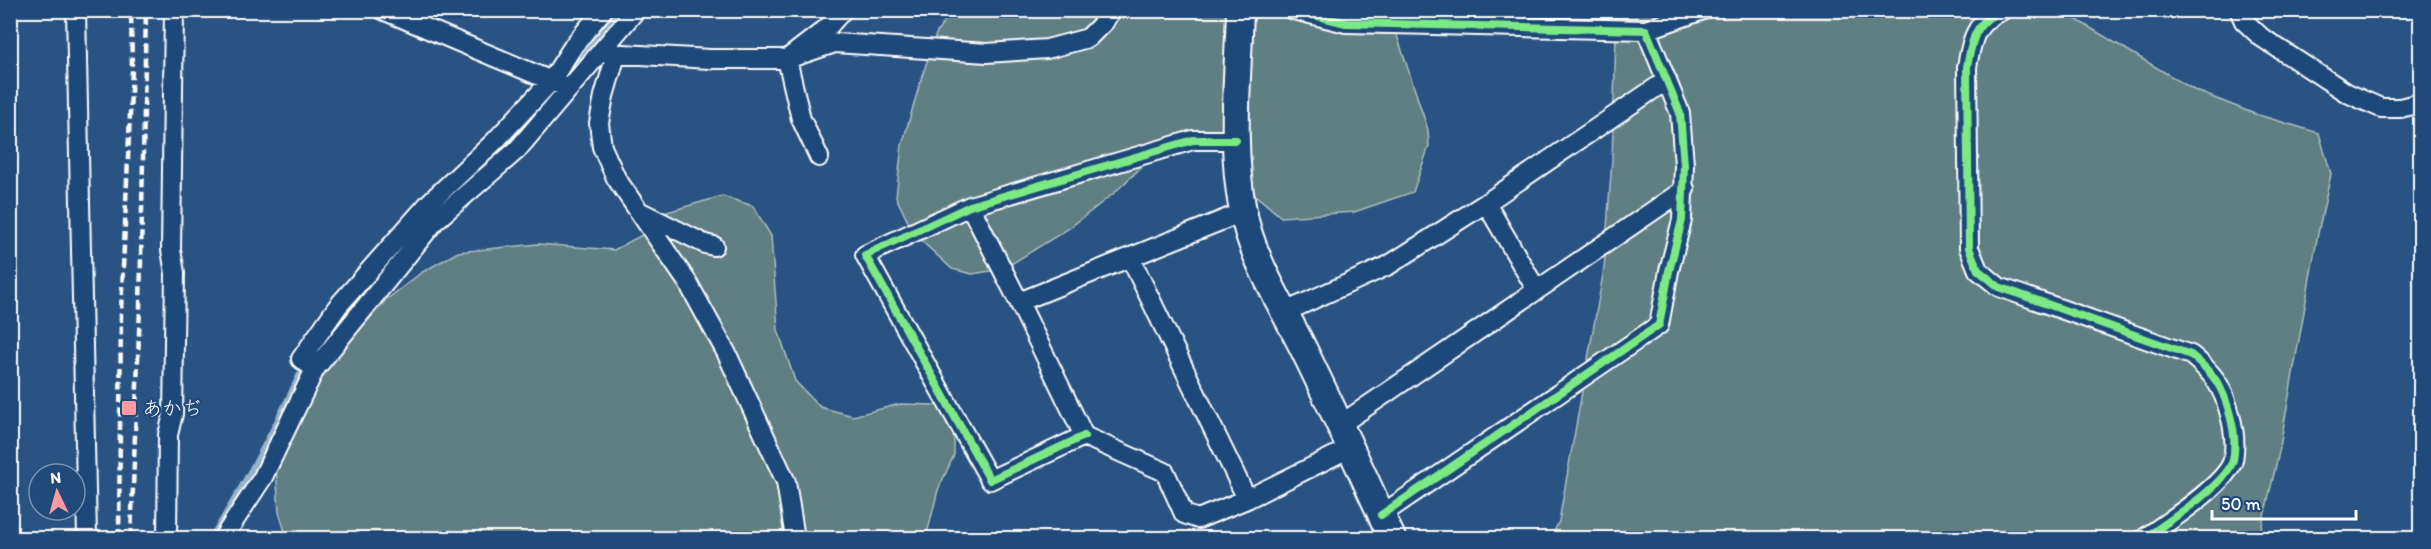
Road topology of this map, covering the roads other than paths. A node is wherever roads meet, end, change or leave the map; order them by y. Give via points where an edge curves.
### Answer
1 (76, 10) edge
2 (174, 10) edge
3 (382, 10) edge
4 (603, 10) edge
5 (636, 10) edge
6 (843, 10) edge
7 (1111, 10) edge
8 (1240, 10) edge
9 (1294, 10) edge
10 (1703, 10) edge
11 (2003, 10) edge
12 (2239, 10) edge
13 (1646, 30) junction
14 (609, 54) junction
15 (787, 58) junction
16 (1667, 80) junction
17 (551, 81) junction
18 (569, 88) junction
19 (2421, 103) edge
20 (1236, 140) junction
21 (819, 157) dead end
22 (1685, 189) junction
23 (1486, 202) junction
24 (970, 206) junction
25 (638, 210) junction
26 (1243, 212) junction
27 (714, 246) dead end
28 (1130, 257) junction
29 (1536, 289) junction
30 (1019, 302) junction
31 (1286, 312) junction
32 (310, 365) junction
33 (1341, 424) junction
34 (1084, 436) junction
35 (1352, 447) junction
36 (1247, 499) junction
37 (1381, 514) junction
38 (87, 538) edge
39 (167, 538) edge
40 (224, 538) edge
41 (795, 538) edge
42 (1392, 538) edge
43 (2145, 538) edge

1 - 38 street
2 - 39 street via 171,250 175,273
3 - 17 street
4 - 17 street
5 - 14 street
6 - 15 street via 827,28
7 - 15 street via 1088,38 1047,49 987,52 835,43
8 - 20 street
9 - 13 street via 1346,23
10 - 13 street
11 - 43 street via 1977,27 1967,67 1969,248 1978,270 1999,287 2191,355 2209,370 2225,394 2235,434 2233,461 2204,495
12 - 19 street via 2244,21 2261,37 2347,93 2381,108
13 - 16 street
14 - 15 street
14 - 18 street
14 - 25 street via 599,123 602,147 616,178
15 - 21 street via 801,119
16 - 22 street via 1680,112
16 - 23 street
17 - 18 street
17 - 32 street via 495,141 430,201 338,306 301,359
18 - 32 street via 517,150 435,221
20 - 24 street via 1192,140
20 - 26 street
22 - 29 street
22 - 37 street via 1659,325
23 - 29 street
23 - 31 street via 1389,265
24 - 30 street
24 - 34 street via 865,255 990,480
25 - 27 street
25 - 41 street via 688,283 726,352 786,482
26 - 28 street
26 - 31 street via 1254,249
28 - 30 street
28 - 36 street
29 - 33 street
30 - 34 street
31 - 33 street
32 - 40 street via 263,477
33 - 35 street
34 - 36 street via 1165,472 1184,514 1198,519
35 - 36 street
35 - 37 street
37 - 42 street

